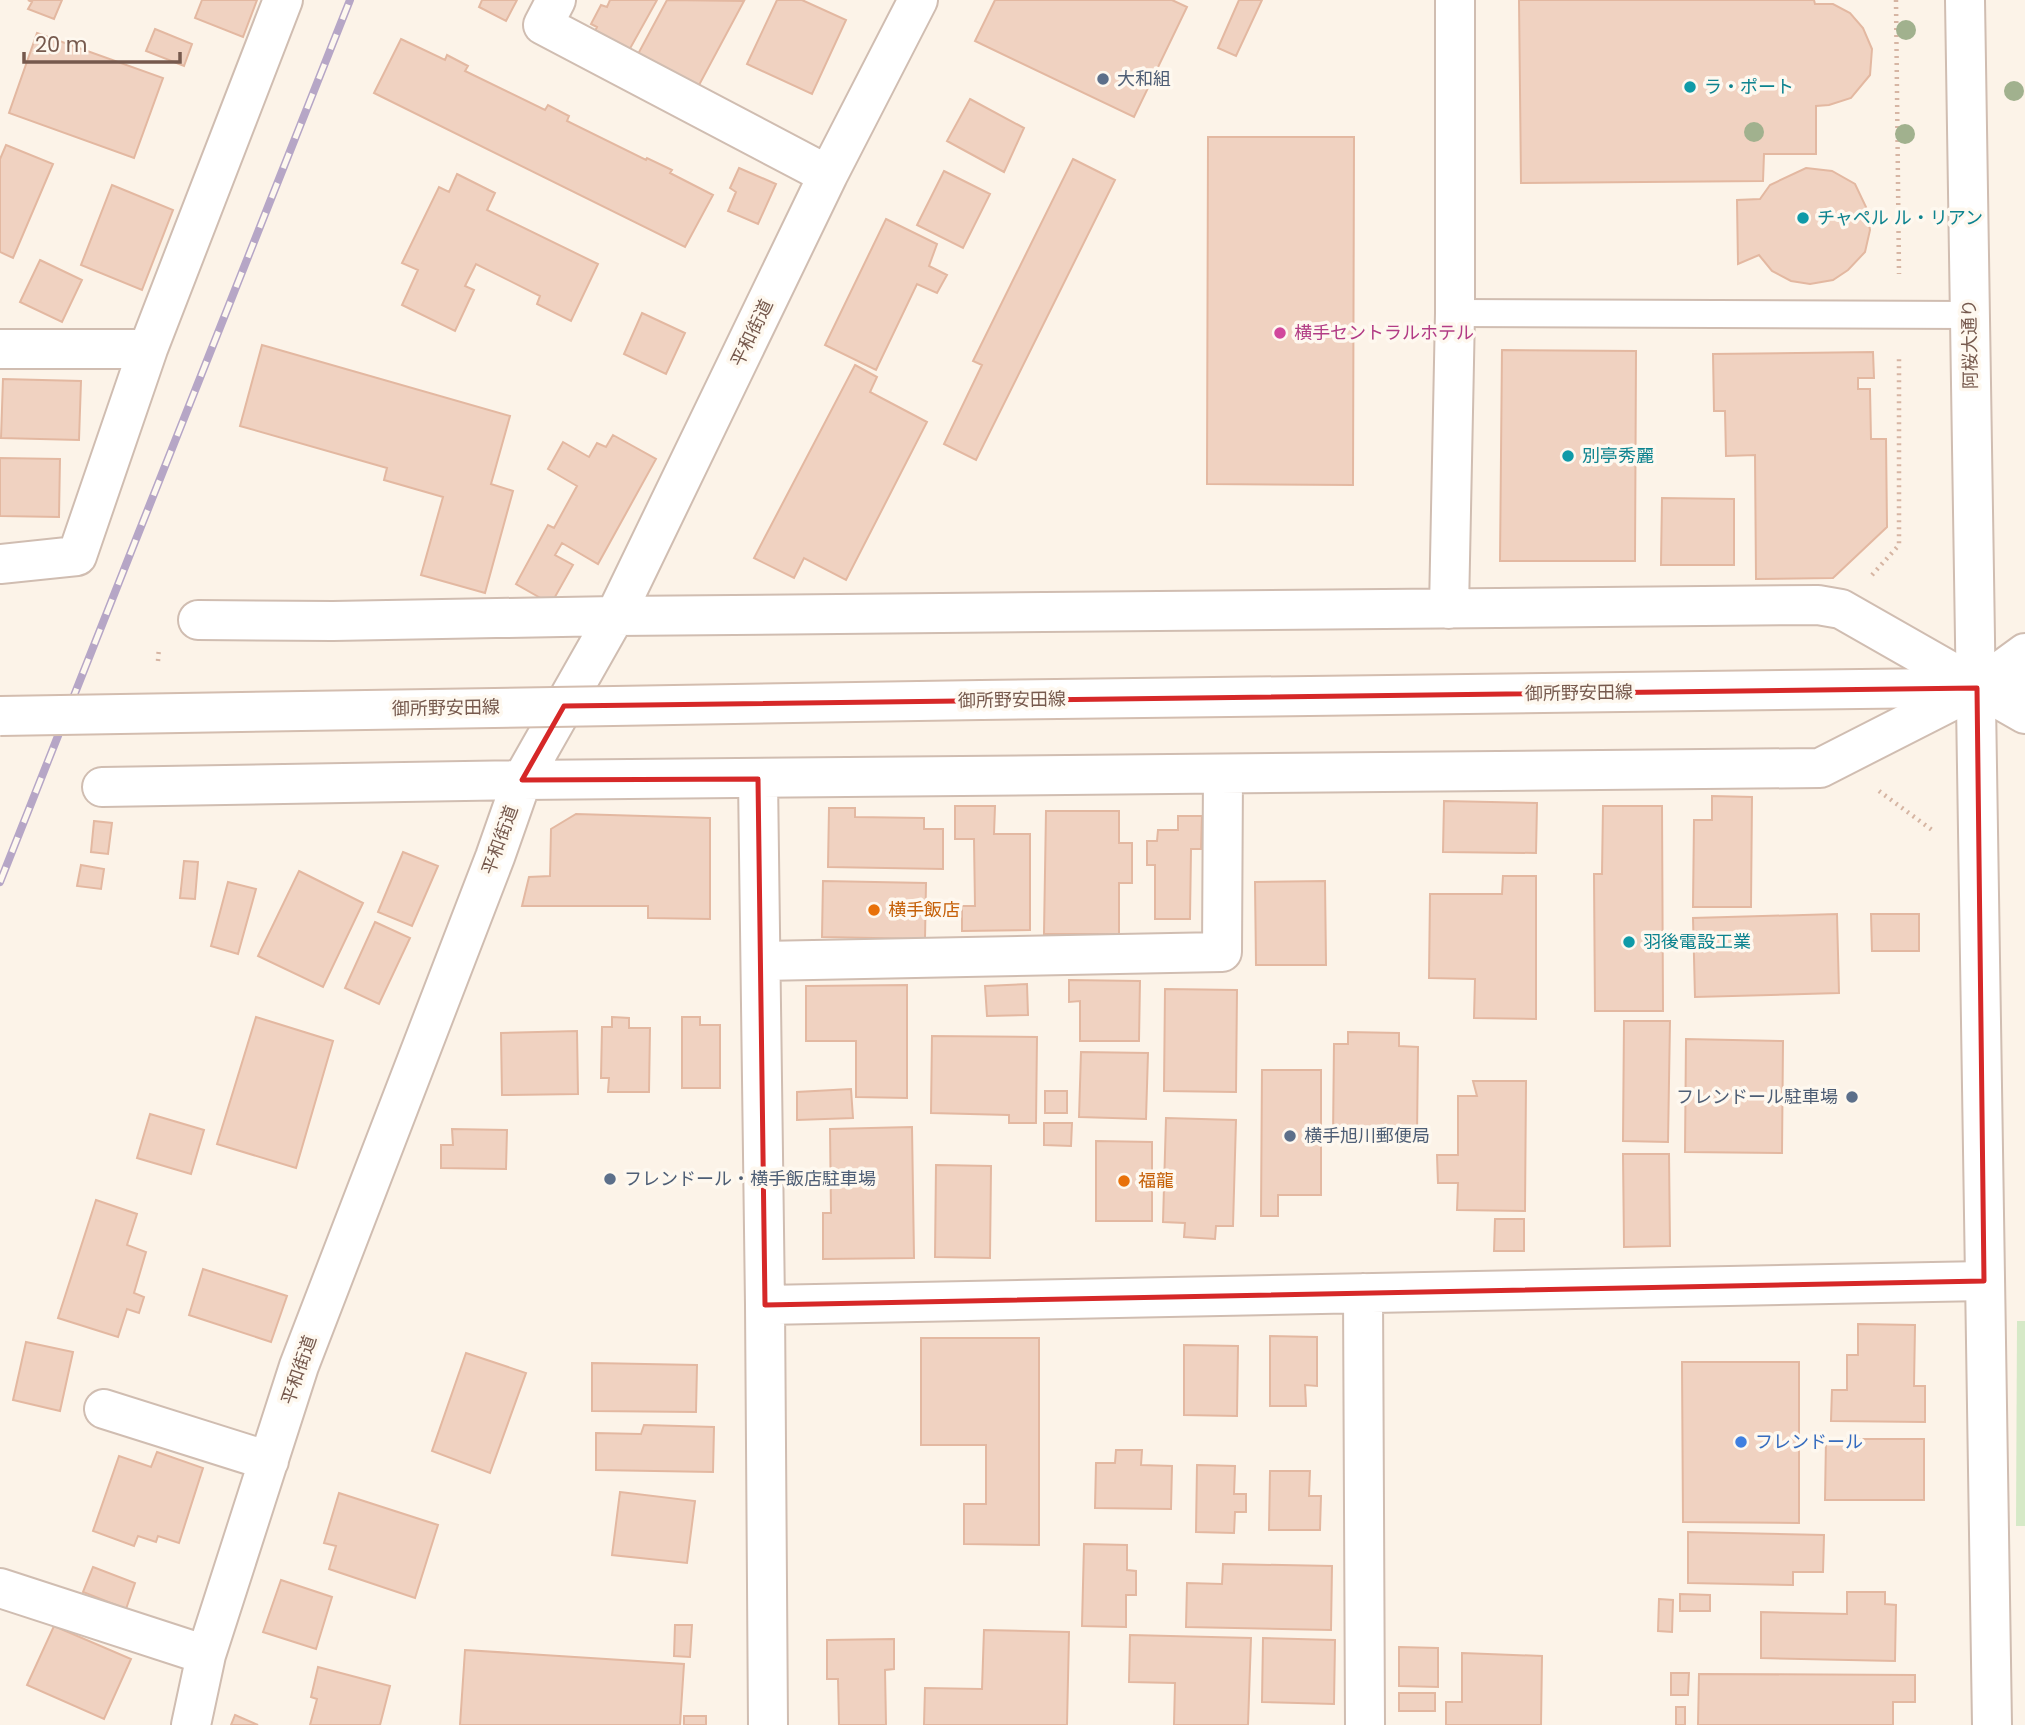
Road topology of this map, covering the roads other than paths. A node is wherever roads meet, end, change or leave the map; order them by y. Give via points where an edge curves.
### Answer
1 (283, 0) edge
2 (556, 0) edge
3 (918, 0) edge
4 (1455, 0) edge
5 (1965, 0) edge
6 (828, 175) junction
7 (1455, 313) junction
8 (1969, 316) junction
9 (0, 349) edge
10 (148, 349) junction
11 (0, 564) edge
12 (1450, 609) junction
13 (615, 616) junction
14 (198, 620) dead end
15 (2025, 653) edge
16 (2025, 687) edge
17 (1977, 688) junction
18 (2025, 714) edge
19 (0, 716) edge
20 (1223, 774) junction
21 (758, 779) junction
22 (522, 780) junction
23 (102, 787) dead end
24 (761, 961) junction
25 (1984, 1281) junction
26 (1363, 1293) junction
27 (765, 1305) junction
28 (104, 1409) dead end
29 (269, 1461) junction
30 (0, 1588) edge
31 (206, 1655) junction
32 (191, 1725) edge
33 (768, 1725) edge
34 (1365, 1725) edge
35 (1992, 1725) edge

1 - 10 street
2 - 6 street via 543,25
3 - 6 street, 平和街道
4 - 7 street
5 - 8 street, 阿桜大通り
6 - 13 street, 平和街道
7 - 8 lane
7 - 12 street
8 - 17 street, 阿桜大通り
9 - 10 street
10 - 11 street via 77,556
12 - 13 street
12 - 17 street via 1818,605 1841,610
13 - 14 street
13 - 22 street, 平和街道
15 - 17 street
16 - 17 street, 御所野安田線
17 - 18 street
17 - 19 street, 御所野安田線, bridge
17 - 20 street via 1820,768
17 - 25 street, 阿桜大通り
20 - 21 street
20 - 24 street via 1222,952
21 - 22 street
21 - 24 street
22 - 23 street
22 - 29 street, 平和街道 via 299,1366
24 - 27 street
25 - 26 street
25 - 35 street, 阿桜大通り
26 - 27 street
26 - 34 street
27 - 33 street
28 - 29 street
29 - 31 street, 平和街道
30 - 31 street
31 - 32 street, 平和街道

